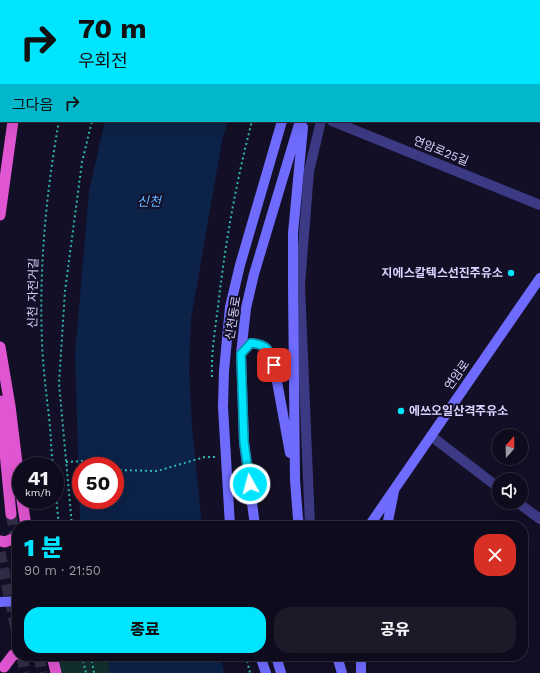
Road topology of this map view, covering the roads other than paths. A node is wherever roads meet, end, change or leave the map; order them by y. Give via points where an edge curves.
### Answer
1 (13, 122) edge
2 (282, 122) edge
3 (300, 122) edge
4 (304, 122) edge
5 (321, 122) edge
6 (334, 122) edge
7 (540, 205) edge
8 (0, 215) edge
9 (540, 278) edge
10 (0, 348) edge
11 (241, 354) junction
12 (0, 401) edge
13 (431, 436) junction
14 (16, 457) edge
15 (295, 480) junction
16 (492, 483) edge
17 (395, 488) junction
18 (23, 509) edge
19 (526, 509) edge
20 (11, 514) tunnel mouth
21 (540, 519) edge
22 (25, 521) edge
23 (230, 521) edge
24 (254, 521) edge
25 (299, 521) edge
26 (310, 521) edge
27 (372, 521) edge
28 (388, 521) edge
29 (12, 539) edge
30 (0, 542) edge
31 (12, 601) edge
32 (0, 602) edge
33 (0, 656) edge
34 (12, 657) edge
35 (52, 661) edge
36 (262, 661) edge
37 (277, 661) edge
38 (338, 661) edge
39 (361, 661) edge
40 (5, 670) edge
41 (56, 673) edge
42 (266, 673) edge
43 (281, 673) edge
44 (342, 673) edge
45 (361, 673) edge

1 - 8 highway
2 - 23 main road, 신천동로 via 230,307 223,407
3 - 11 main road, 신천동로 via 254,274 246,308
4 - 15 main road via 293,233
5 - 26 street via 309,170 300,285
6 - 7 street, 연암로25길
9 - 13 main road, 연암로
10 - 14 highway
11 - 15 main road via 251,343 262,344 270,352
11 - 24 main road, 신천동로 via 244,442
12 - 20 highway
13 - 16 street
13 - 17 main road, 연암로
15 - 25 main road
17 - 27 main road, 연암로
17 - 28 main road
18 - 22 highway
19 - 21 street
29 - 30 highway
31 - 32 main road
33 - 40 highway
34 - 40 highway
35 - 41 highway
36 - 42 main road
37 - 43 main road
38 - 44 main road
39 - 45 main road

